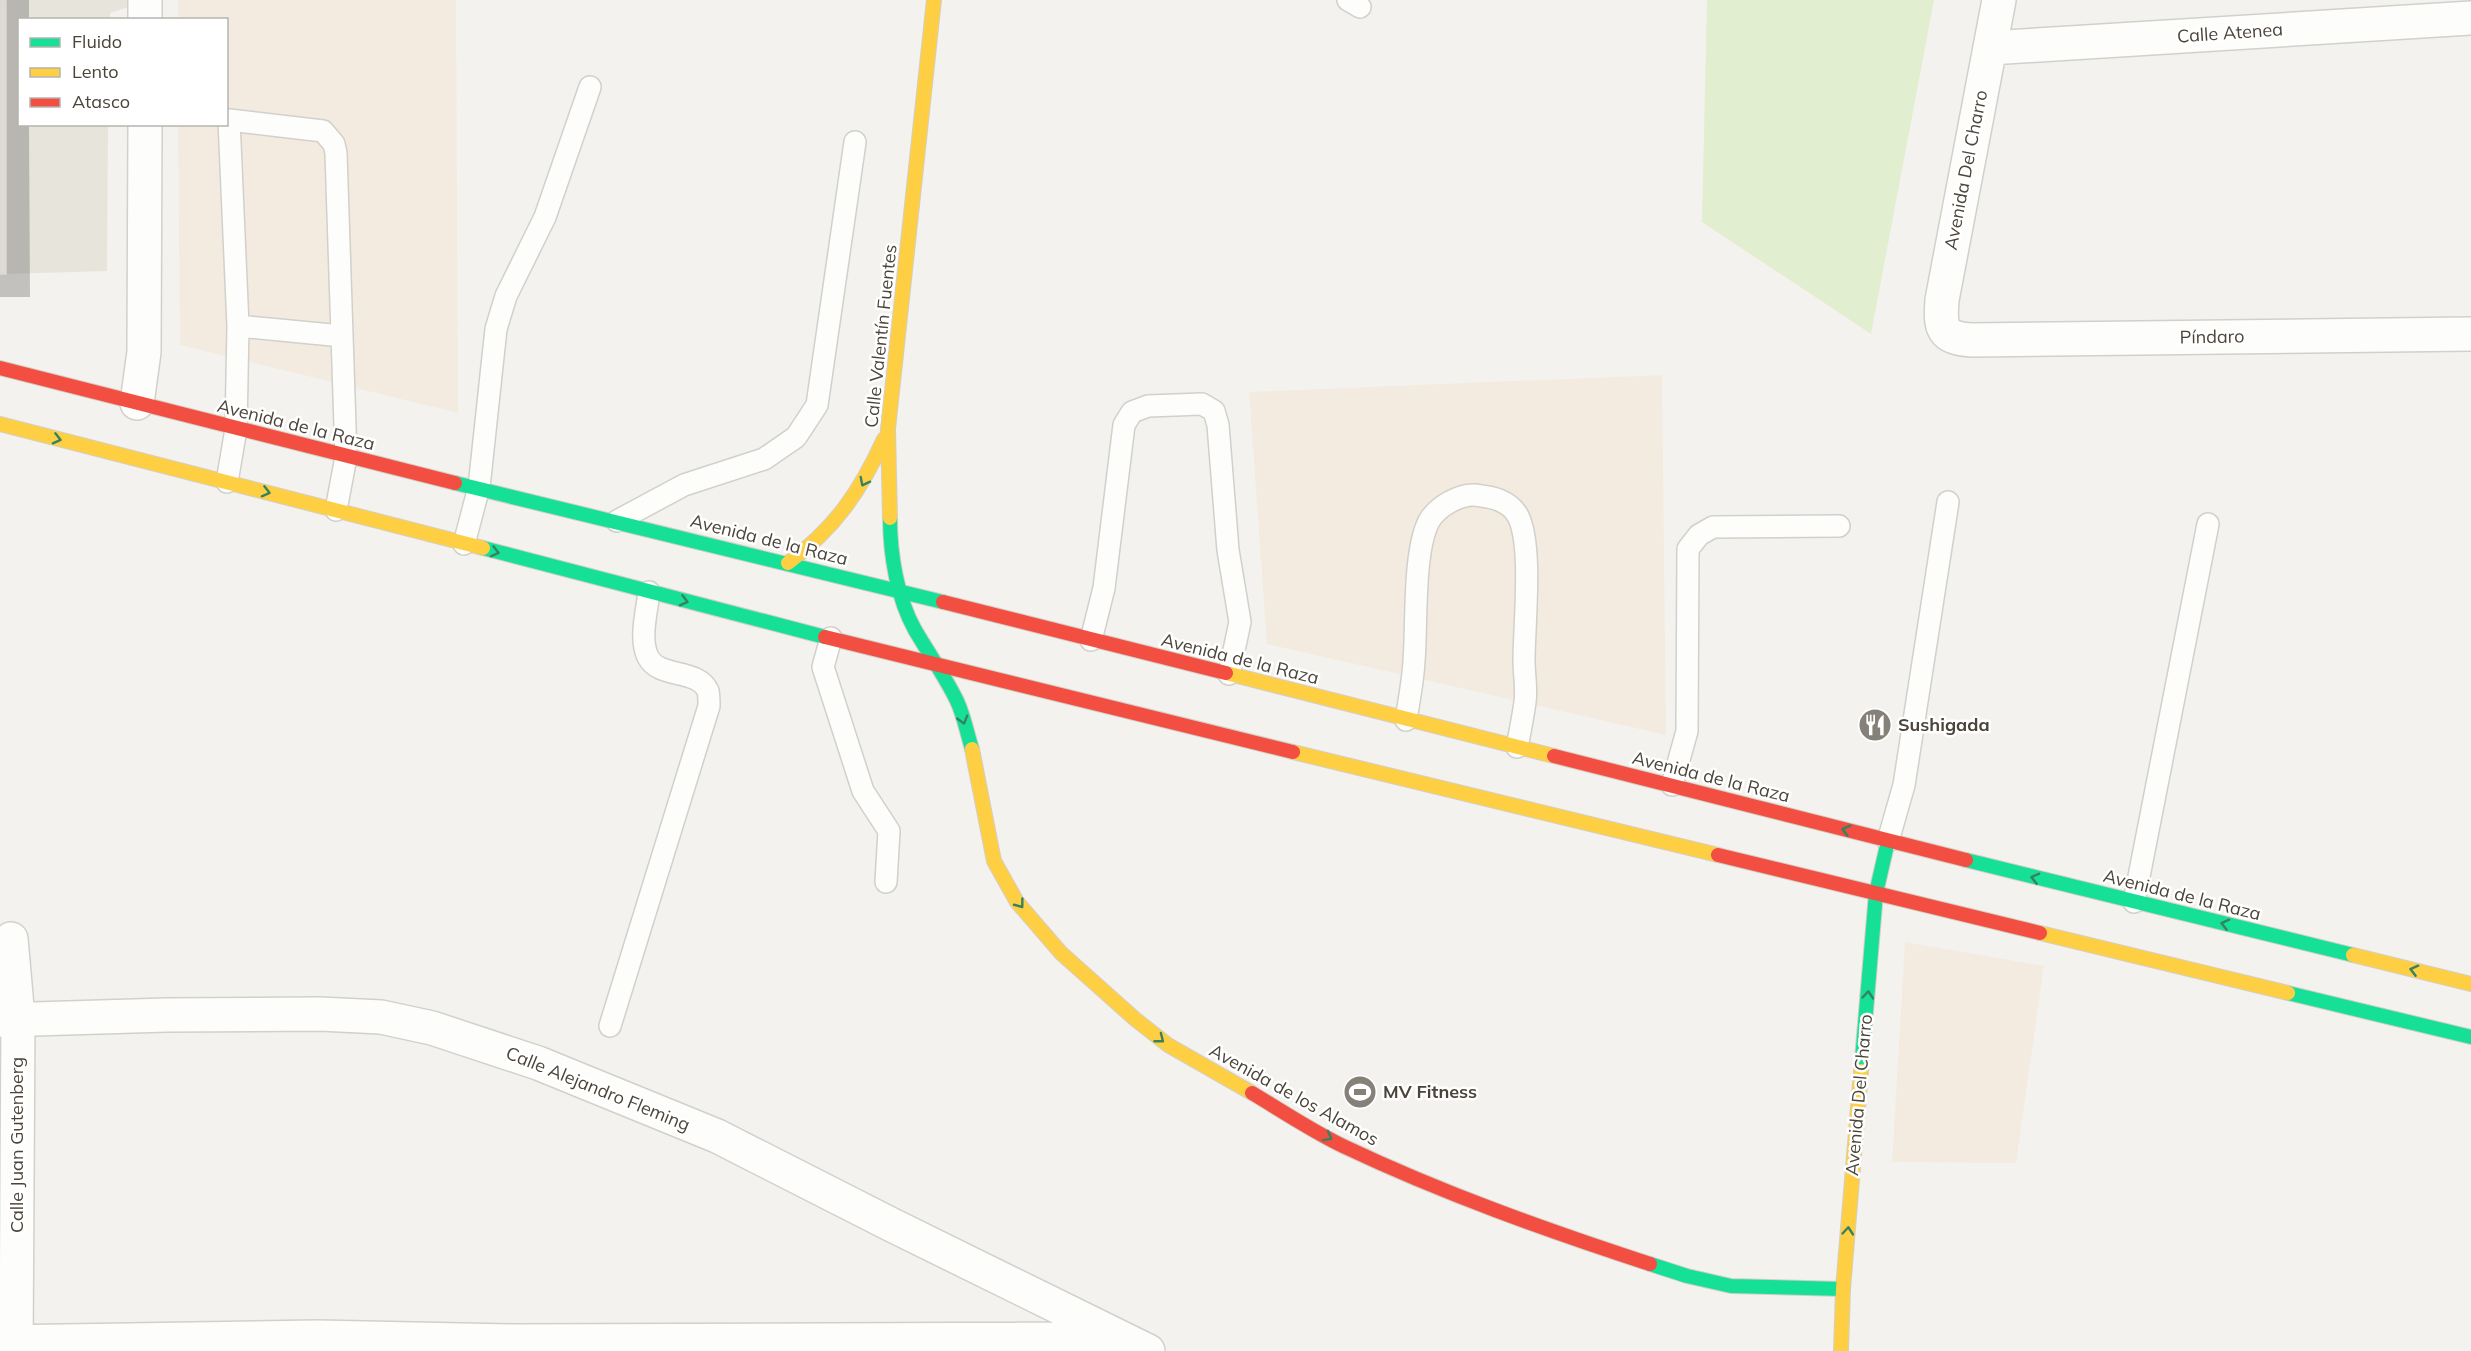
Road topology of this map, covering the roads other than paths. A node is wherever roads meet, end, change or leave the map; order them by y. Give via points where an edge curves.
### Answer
1 (145, 0) edge
2 (934, 0) edge
3 (1999, 0) edge
4 (145, 18) edge
5 (2471, 18) edge
6 (1990, 48) junction
7 (590, 87) dead end
8 (228, 120) edge
9 (145, 126) edge
10 (855, 142) dead end
11 (238, 326) junction
12 (2471, 334) edge
13 (342, 336) junction
14 (1952, 337) joint
15 (0, 368) edge
16 (138, 403) junction
17 (0, 424) edge
18 (236, 429) junction
19 (888, 429) junction
20 (346, 457) junction
21 (227, 482) junction
22 (479, 487) junction
23 (1948, 502) dead end
24 (336, 510) junction
25 (617, 521) junction
26 (2208, 524) dead end
27 (1839, 525) dead end
28 (464, 544) junction
29 (788, 563) junction
30 (900, 591) junction
31 (649, 592) junction
32 (831, 638) junction
33 (1091, 640) junction
34 (939, 666) junction
35 (1229, 674) junction
36 (1406, 720) junction
37 (1517, 747) junction
38 (1672, 785) junction
39 (1888, 841) junction
40 (886, 882) dead end
41 (1876, 893) junction
42 (2134, 902) junction
43 (11, 939) dead end
44 (2471, 984) edge
45 (9, 1019) edge
46 (610, 1026) dead end
47 (2471, 1037) edge
48 (1843, 1289) junction
49 (10, 1345) edge
50 (1135, 1345) edge
51 (516, 1346) edge
52 (1841, 1351) edge

1 - 4 street
2 - 19 main road, Calle Valentín Fuentes
3 - 6 street, Avenida Del Charro
5 - 6 street, Calle Atenea
6 - 14 street, Avenida Del Charro via 1942,300 1942,325
7 - 22 lane via 545,218 506,296 496,329
8 - 11 lane
8 - 13 lane via 323,131 334,144
9 - 16 street via 144,352
10 - 25 lane via 817,405 796,437 765,459 684,485
11 - 13 lane
11 - 18 lane
12 - 14 street, Píndaro via 1972,340
13 - 20 lane
15 - 16 main road, Avenida de la Raza
16 - 18 main road, Avenida de la Raza
17 -> 21 main road
18 - 20 main road, Avenida de la Raza
18 - 21 lane
19 -> 29 main road via 859,492 836,522
19 - 30 main road, Calle Valentín Fuentes via 890,535
20 - 22 main road, Avenida de la Raza
20 - 24 lane
21 -> 24 main road
22 - 25 main road, Avenida de la Raza
22 - 28 lane
23 - 39 lane via 1904,785
24 - 28 main road
25 - 29 main road, Avenida de la Raza
26 - 42 lane
27 - 38 lane via 1713,527 1699,535 1688,549 1687,731
28 -> 31 main road
29 - 30 main road, Avenida de la Raza
30 - 33 main road, Avenida de la Raza
30 - 34 main road, Calle Valentín Fuentes via 914,628
31 -> 32 main road
31 - 46 lane via 645,645 649,659 661,669 697,679 708,691 709,706
32 - 34 main road
32 - 40 lane via 823,667 863,791 889,831
33 - 35 main road, Avenida de la Raza
33 - 35 lane via 1104,588 1124,425 1132,412 1148,406 1202,404 1214,411 1218,425 1228,550 1240,622
34 - 41 main road
34 -> 48 main road, Avenida de los Alamos via 958,703 975,758 994,861 1017,902 1061,953 1168,1045 1342,1145 1558,1234 1687,1276 1731,1286
35 - 36 main road, Avenida de la Raza
36 - 37 main road, Avenida de la Raza
36 - 37 lane via 1423,536 1430,519 1443,506 1468,495 1488,496 1506,502 1517,514 1525,545 1526,699
37 - 38 main road, Avenida de la Raza
39 -> 38 main road, Avenida de la Raza
39 - 41 main road, Avenida Del Charro
42 -> 39 main road, Avenida de la Raza
41 - 47 main road
48 -> 41 main road, Avenida Del Charro
44 -> 42 main road, Avenida de la Raza
43 - 45 street, Calle Juan Gutenberg
45 - 49 street, Calle Juan Gutenberg
45 - 50 street, Calle Alejandro Fleming via 320,1014 381,1017 432,1028 538,1063 717,1136
48 - 52 main road, Avenida Del Charro
49 - 51 street via 318,1337
50 - 51 street

